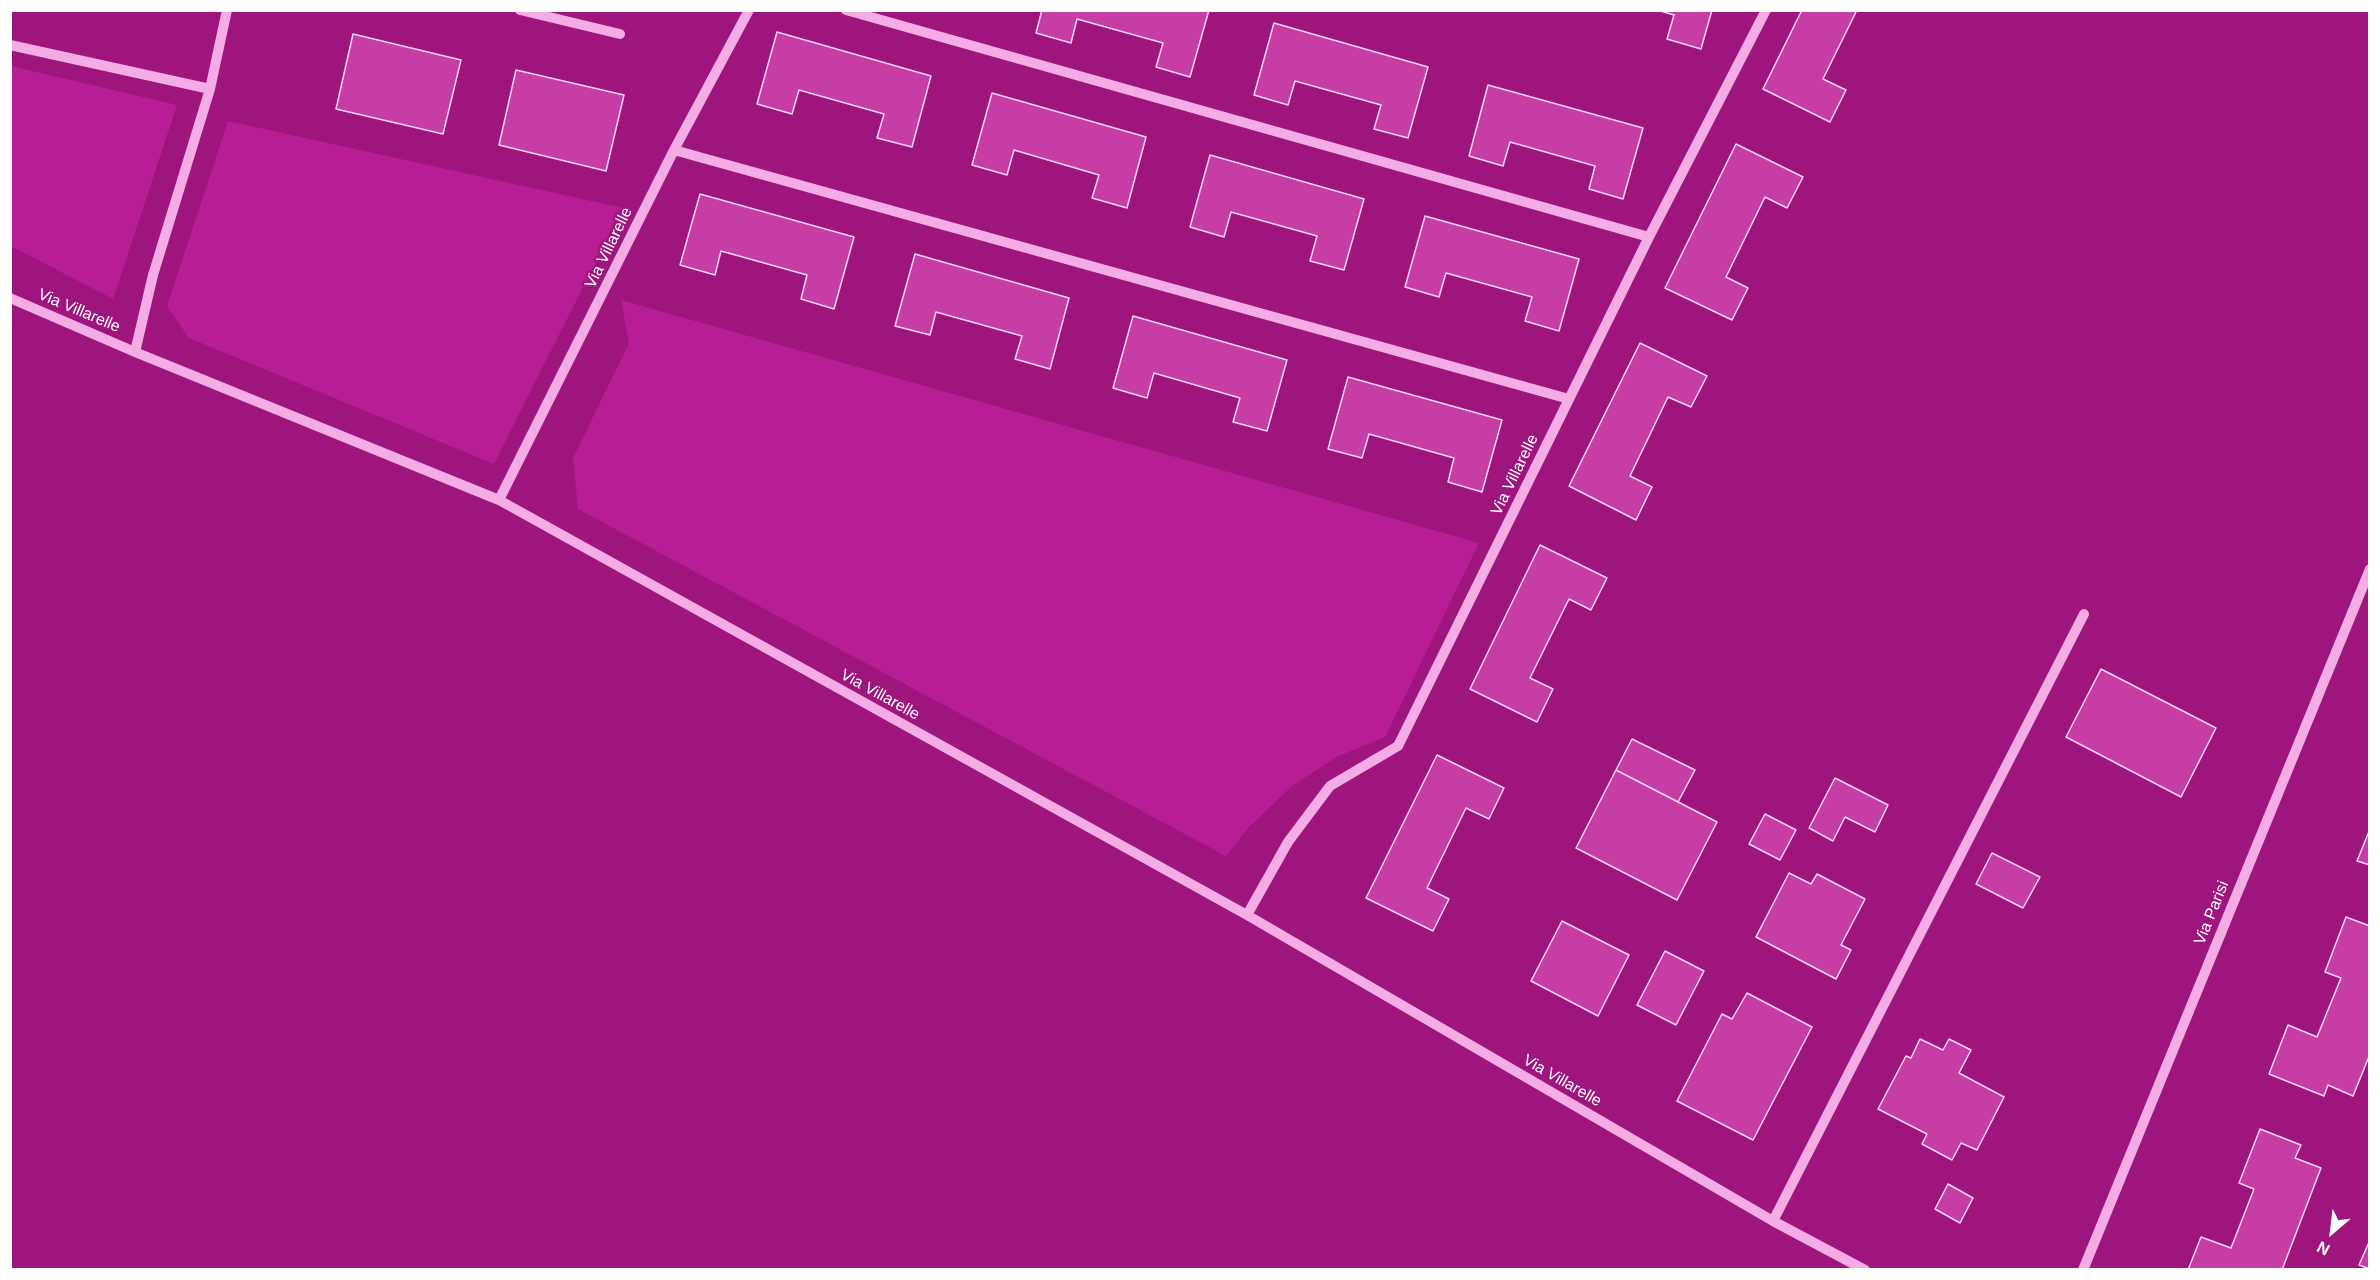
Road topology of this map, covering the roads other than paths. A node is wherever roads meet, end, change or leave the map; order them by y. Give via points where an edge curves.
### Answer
1 (227, 10) edge
2 (520, 10) edge
3 (749, 10) edge
4 (846, 10) edge
5 (1766, 10) edge
6 (535, 12) edge
7 (620, 34) dead end
8 (10, 45) edge
9 (210, 89) junction
10 (674, 150) junction
11 (1649, 237) junction
12 (10, 298) edge
13 (135, 352) junction
14 (1569, 399) junction
15 (499, 500) junction
16 (2370, 569) edge
17 (2084, 614) dead end
18 (1247, 915) junction
19 (1773, 1221) junction
20 (1865, 1269) edge
21 (2083, 1269) edge

1 - 9 street, Via Villarelle
2 - 6 street
3 - 10 street, Via Villarelle
4 - 11 street
5 - 11 street, Via Villarelle
6 - 7 street
8 - 9 street
9 - 13 street, Via Villarelle via 153,275
10 - 14 street
10 - 15 street, Via Villarelle
11 - 14 street, Via Villarelle
12 - 13 street, Via Villarelle
13 - 15 street, Via Villarelle
14 - 18 street, Via Villarelle via 1398,746 1330,786 1288,842
15 - 18 street, Via Villarelle
16 - 21 street, Via Parisi
17 - 19 street
18 - 19 street, Via Villarelle
19 - 20 street, Via Villarelle

